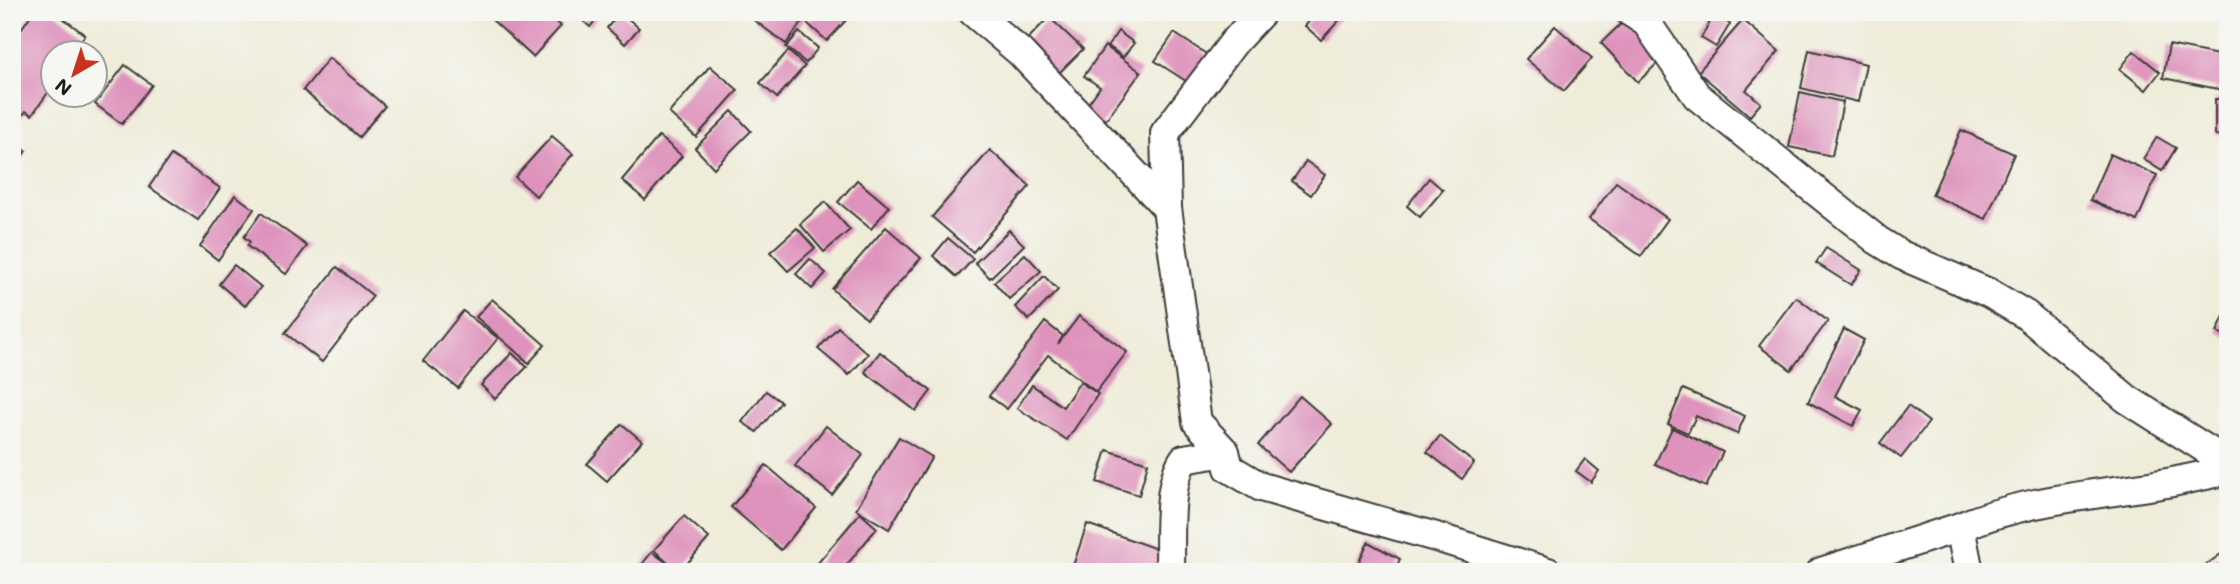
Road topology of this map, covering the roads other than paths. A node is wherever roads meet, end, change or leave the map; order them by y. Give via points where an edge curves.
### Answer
1 (973, 12) edge
2 (1262, 12) edge
3 (1630, 12) edge
4 (1167, 208) junction
5 (1225, 452) junction
6 (2228, 463) edge
7 (2228, 470) edge
8 (1960, 527) junction
9 (1170, 572) edge
10 (1548, 572) edge
11 (1821, 572) edge
12 (1969, 572) edge

1 - 4 street via 1020,52
2 - 4 street via 1165,133
3 - 6 street via 1646,22 1697,96 1877,240 2026,315 2127,399
4 - 5 street via 1197,422
5 - 9 street via 1184,459 1178,468
5 - 10 street via 1229,468 1261,487
7 - 8 street via 2050,500
8 - 11 street
8 - 12 street

